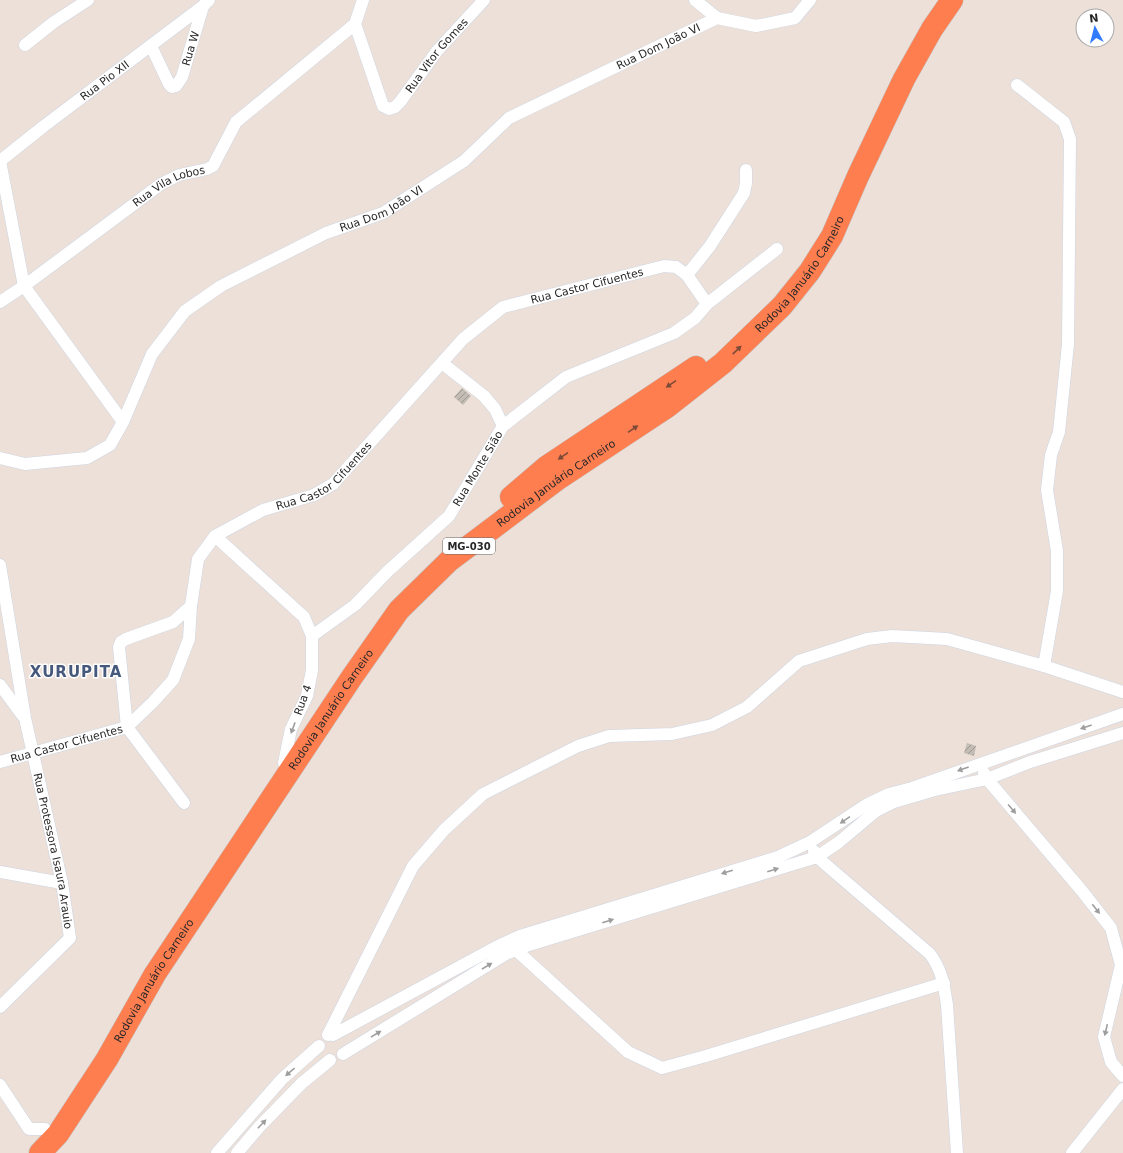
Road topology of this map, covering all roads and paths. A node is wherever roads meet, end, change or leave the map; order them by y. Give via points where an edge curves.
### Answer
1 (88, 0) edge
2 (363, 0) edge
3 (484, 0) edge
4 (695, 0) edge
5 (810, 0) edge
6 (933, 0) edge
7 (952, 0) edge
8 (206, 3) edge
9 (717, 18) junction
10 (355, 24) junction
11 (24, 45) dead end
12 (151, 46) junction
13 (1017, 85) dead end
14 (1, 158) edge
15 (746, 170) dead end
16 (777, 249) dead end
17 (688, 275) junction
18 (24, 286) junction
19 (0, 302) edge
20 (707, 304) junction
21 (442, 363) junction
22 (123, 422) junction
23 (503, 426) junction
24 (0, 458) edge
25 (215, 536) junction
26 (0, 565) edge
27 (191, 606) junction
28 (312, 636) junction
29 (1044, 666) junction
30 (0, 685) edge
31 (1123, 692) edge
32 (1123, 714) edge
33 (25, 718) junction
34 (127, 727) junction
35 (1123, 733) edge
36 (33, 753) junction
37 (0, 762) edge
38 (284, 762) junction
39 (980, 763) junction
40 (987, 779) junction
41 (184, 803) dead end
42 (810, 842) junction
43 (817, 857) junction
44 (0, 872) edge
45 (62, 884) junction
46 (515, 945) junction
47 (944, 983) junction
48 (0, 1006) edge
49 (330, 1035) junction
50 (319, 1046) junction
51 (343, 1054) junction
52 (330, 1060) junction
53 (1123, 1076) edge
54 (0, 1085) edge
55 (1123, 1089) edge
56 (45, 1129) junction
57 (25, 1153) edge
58 (40, 1153) edge
59 (217, 1153) edge
60 (237, 1153) edge
61 (957, 1153) edge
62 (1072, 1153) edge

1 - 11 street
2 - 10 street
3 - 10 street, Rua Vitor Gomes via 437,51 395,108 383,106
4 - 9 street
5 - 9 street via 794,18 756,26
6 -> 38 highway, Rodovia Januário Carneiro / MG-030 via 815,242 782,287 703,363 546,467 392,598
58 -> 7 highway, Rodovia Januário Carneiro / MG-030 via 58,1134 107,1059 155,974 399,610 449,562 558,479 667,407 723,363 782,306 810,271 832,236 904,79 932,29
8 - 12 street, Rua Pio XII
8 - 12 street, Rua W via 179,84 172,87 168,84
9 - 22 street, Rua Dom João VI via 509,118 464,161 383,213 326,233 221,286 185,310 152,354
10 - 18 street, Rua Vila Lobos via 236,122 213,166 179,174 161,184
12 - 14 street, Rua Pio XII
13 - 29 street via 1064,122 1070,139 1068,344 1060,426 1051,455 1047,490 1057,551 1057,591
14 - 18 street
15 - 17 street via 744,193
16 - 20 street, Rua Monte Sião
17 - 20 street
17 - 21 street, Rua Castor Cifuentes via 676,267 664,266 503,307 463,339
18 - 19 street, Rua Vila Lobos
18 - 22 street
20 - 23 street, Rua Monte Sião via 695,318 674,333 566,377
21 - 23 street via 484,396 495,409
21 - 25 street, Rua Castor Cifuentes via 333,484 314,495 263,510
22 - 24 street, Rua Dom João VI via 110,445 87,458 25,464
23 - 28 street, Rua Monte Sião via 449,516 388,571 355,605
25 - 27 street, Rua Castor Cifuentes via 198,558
25 - 28 street via 304,617
26 - 33 street, Rua Protessora Isaura Arauio
27 - 34 street, Rua Castor Cifuentes via 189,639 173,680
27 - 34 street via 173,622 121,642 119,647
28 -> 38 street, Rua 4 via 312,670 307,696 292,729
29 - 31 street
29 - 49 street via 947,639 892,636 867,639 799,661 747,707 712,725 672,734 609,736 578,746 483,794 444,830 413,866
30 - 33 street
32 -> 39 street
33 - 36 street, Rua Protessora Isaura Arauio
34 - 36 street, Rua Castor Cifuentes
34 - 41 street
35 - 40 street via 1030,762
36 - 37 street, Rua Castor Cifuentes
36 - 45 street, Rua Protessora Isaura Arauio
38 - 56 highway, Rodovia Januário Carneiro / MG-030 via 155,957 60,1112
39 - 40 street
39 -> 42 street via 889,794 866,805
40 - 43 street via 894,802 876,811
40 -> 53 street via 1111,928 1121,965 1104,1037 1111,1062
42 - 43 street
42 -> 46 street via 778,857 600,911
46 -> 43 street via 529,945
43 - 47 street via 930,954 938,964
44 - 45 street
45 - 48 street, Rua Protessora Isaura Arauio via 70,938
46 - 47 street via 628,1052 662,1068
46 - 49 street via 498,946
51 -> 46 street via 506,954
47 - 61 street
49 - 50 street via 322,1039
49 - 51 street via 340,1038 344,1046
50 - 52 street via 322,1055
50 -> 59 street via 282,1079
51 - 52 street via 337,1059
60 -> 52 street via 302,1083
54 - 56 street via 29,1129
55 - 62 street
56 - 57 highway, Rodovia Januário Carneiro / MG-030

